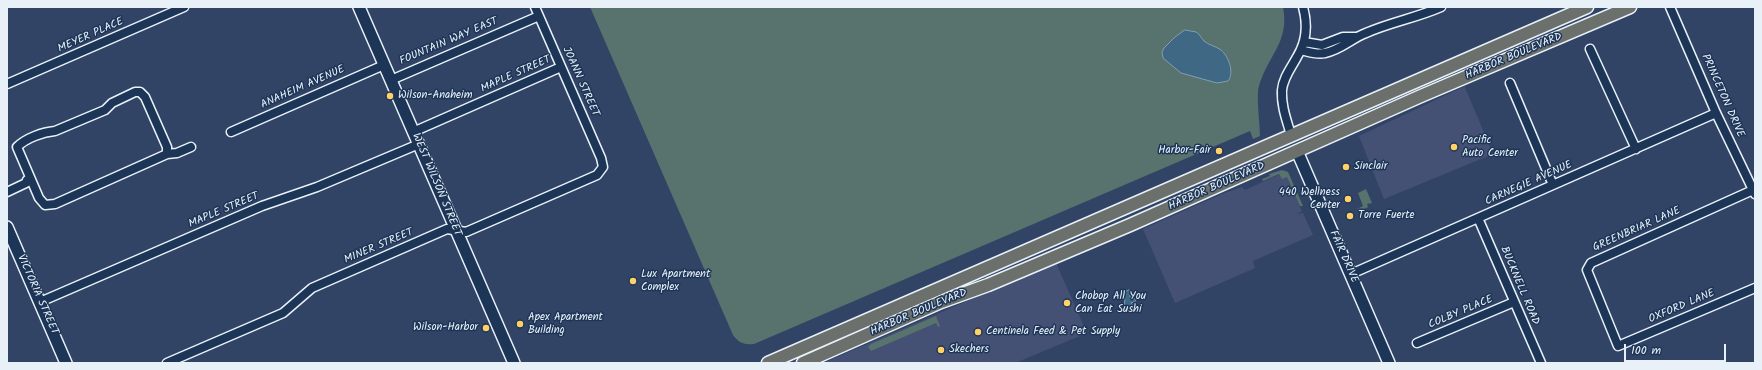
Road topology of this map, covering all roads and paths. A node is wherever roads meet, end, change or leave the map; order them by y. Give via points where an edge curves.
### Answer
1 (184, 7) edge
2 (359, 7) edge
3 (535, 7) edge
4 (1303, 7) edge
5 (1441, 7) edge
6 (1587, 7) edge
7 (1630, 7) edge
8 (1670, 7) edge
9 (539, 16) junction
10 (1303, 46) junction
11 (1590, 50) dead end
12 (384, 65) junction
13 (561, 67) junction
14 (391, 80) junction
15 (7, 84) edge
16 (1510, 84) dead end
17 (1716, 113) junction
18 (231, 132) dead end
19 (414, 132) junction
20 (1291, 135) junction
21 (419, 144) junction
22 (191, 147) dead end
23 (1636, 149) junction
24 (1297, 151) junction
25 (166, 154) junction
26 (603, 167) joint
27 (29, 179) junction
28 (1553, 185) junction
29 (7, 186) edge
30 (7, 192) edge
31 (1754, 192) edge
32 (1478, 218) junction
33 (7, 227) edge
34 (456, 231) junction
35 (1351, 274) junction
36 (1755, 288) edge
37 (40, 302) junction
38 (1514, 302) junction
39 (1417, 343) dead end
40 (1618, 346) joint
41 (66, 363) edge
42 (167, 363) edge
43 (514, 363) edge
44 (768, 363) edge
45 (803, 363) edge
46 (1389, 363) edge
47 (1540, 363) edge

1 - 15 street, MEYER PLACE
2 - 12 street, WEST WILSON STREET
3 - 9 street, JOANN STREET
4 - 10 street via 1306,22
5 - 10 street via 1421,16 1388,24 1356,37 1346,45
6 - 20 main road, HARBOR BOULEVARD
7 - 24 main road, HARBOR BOULEVARD
8 - 17 street, PRINCETON DRIVE
9 - 13 street, JOANN STREET
9 - 14 street, FOUNTAIN WAY EAST
10 - 20 street via 1286,76 1282,89 1283,106
11 - 23 street
12 - 14 street, WEST WILSON STREET
12 - 18 street, ANAHEIM AVENUE
13 - 19 street, MAPLE STREET
13 - 26 street, JOANN STREET
14 - 19 street, WEST WILSON STREET
16 - 28 street
17 - 23 street, CARNEGIE AVENUE
17 - 31 street, PRINCETON DRIVE
19 - 21 street, WEST WILSON STREET
20 - 24 main road
20 - 44 main road, HARBOR BOULEVARD
21 - 34 street, WEST WILSON STREET
21 - 37 street, MAPLE STREET via 317,187 262,206
22 - 25 street via 177,154
23 - 28 street, CARNEGIE AVENUE
24 - 35 street, FAIR DRIVE
24 - 45 main road, HARBOR BOULEVARD via 1130,225 941,302
25 - 27 street via 55,204 45,205
25 - 27 street via 167,147 145,97 140,92 135,92 112,103 105,110 22,142 18,147
26 - 34 street, MINER STREET via 597,175 467,232
27 - 29 street via 24,178
27 - 30 street
28 - 32 street, CARNEGIE AVENUE
31 - 40 street, GREENBRIAR LANE via 1591,263 1587,270
32 - 35 street, CARNEGIE AVENUE
32 - 38 street, BUCKNELL ROAD
33 - 37 street, VICTORIA STREET
34 - 42 street, MINER STREET via 447,229 312,288 283,313
34 - 43 street, WEST WILSON STREET
35 - 46 street, FAIR DRIVE
36 - 40 street, OXFORD LANE
37 - 41 street, VICTORIA STREET
38 - 39 street, COLBY PLACE
38 - 47 street, BUCKNELL ROAD

